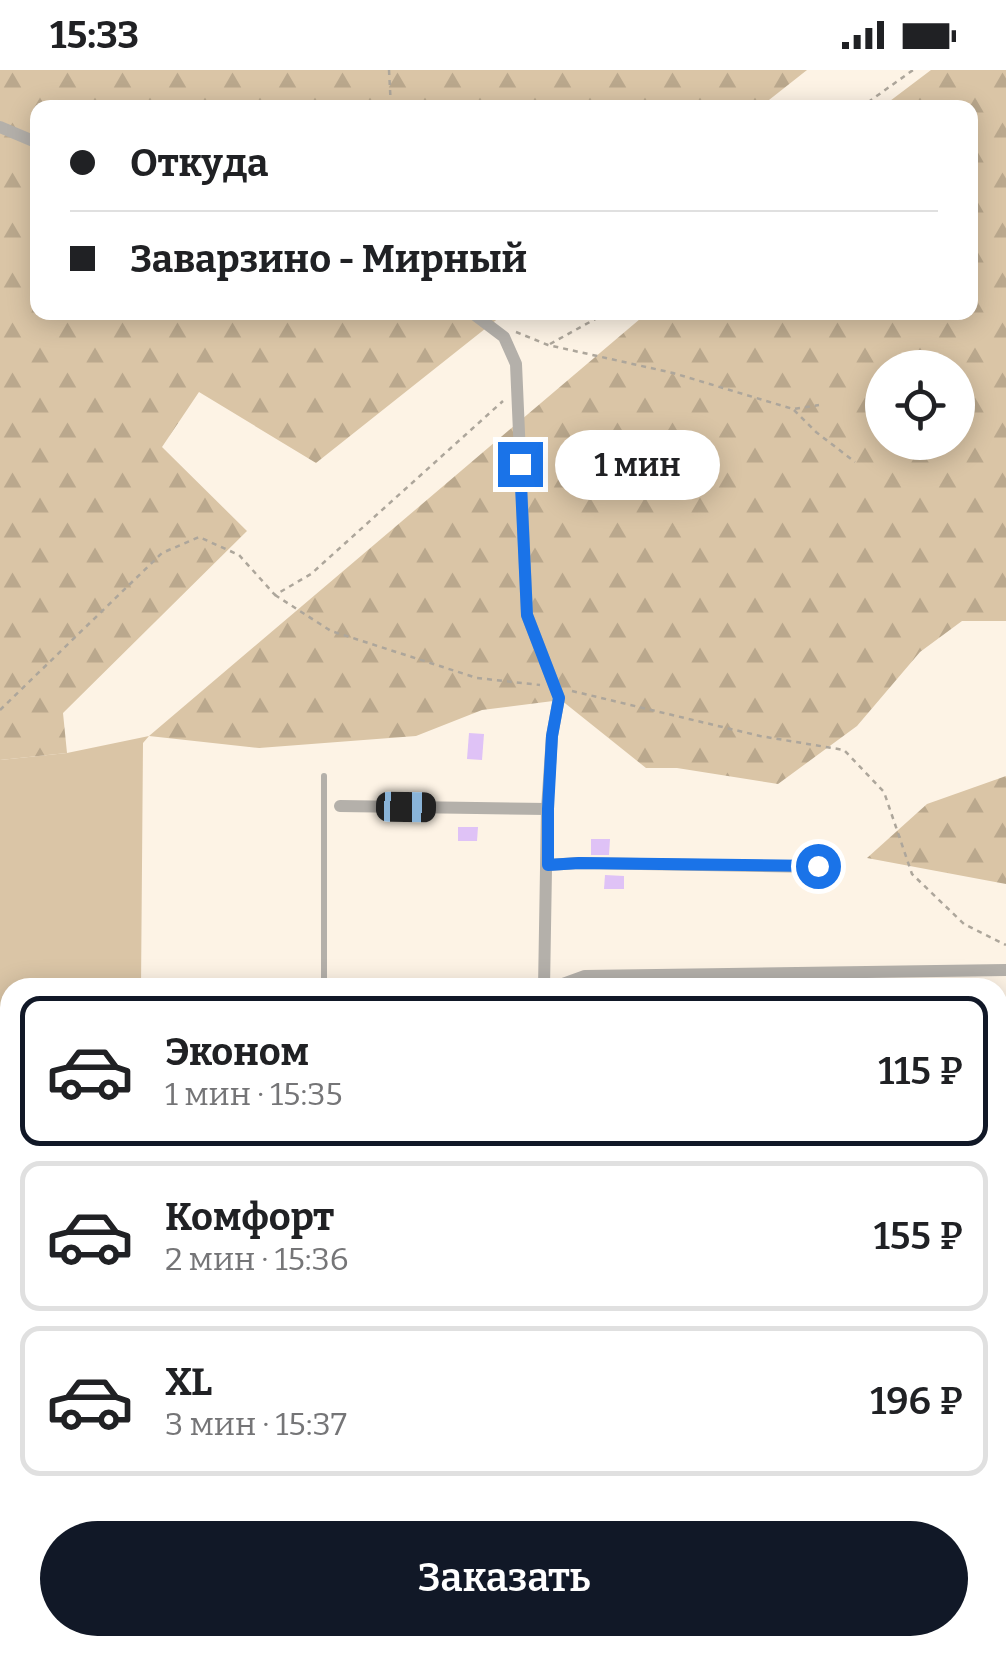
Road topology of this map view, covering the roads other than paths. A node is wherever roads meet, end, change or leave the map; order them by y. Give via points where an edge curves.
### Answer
1 (0, 127) edge
2 (30, 140) edge
3 (482, 320) edge
4 (324, 776) dead end
5 (340, 806) dead end
6 (548, 809) junction
7 (548, 865) junction
8 (818, 866) dead end
9 (1006, 970) edge
10 (324, 978) edge
11 (544, 978) edge
12 (580, 978) edge

1 - 2 street
3 - 6 street via 504,337 516,364 527,615 558,709
4 - 10 lane
5 - 6 street
6 - 7 street
7 - 8 street
7 - 11 street
9 - 12 street

